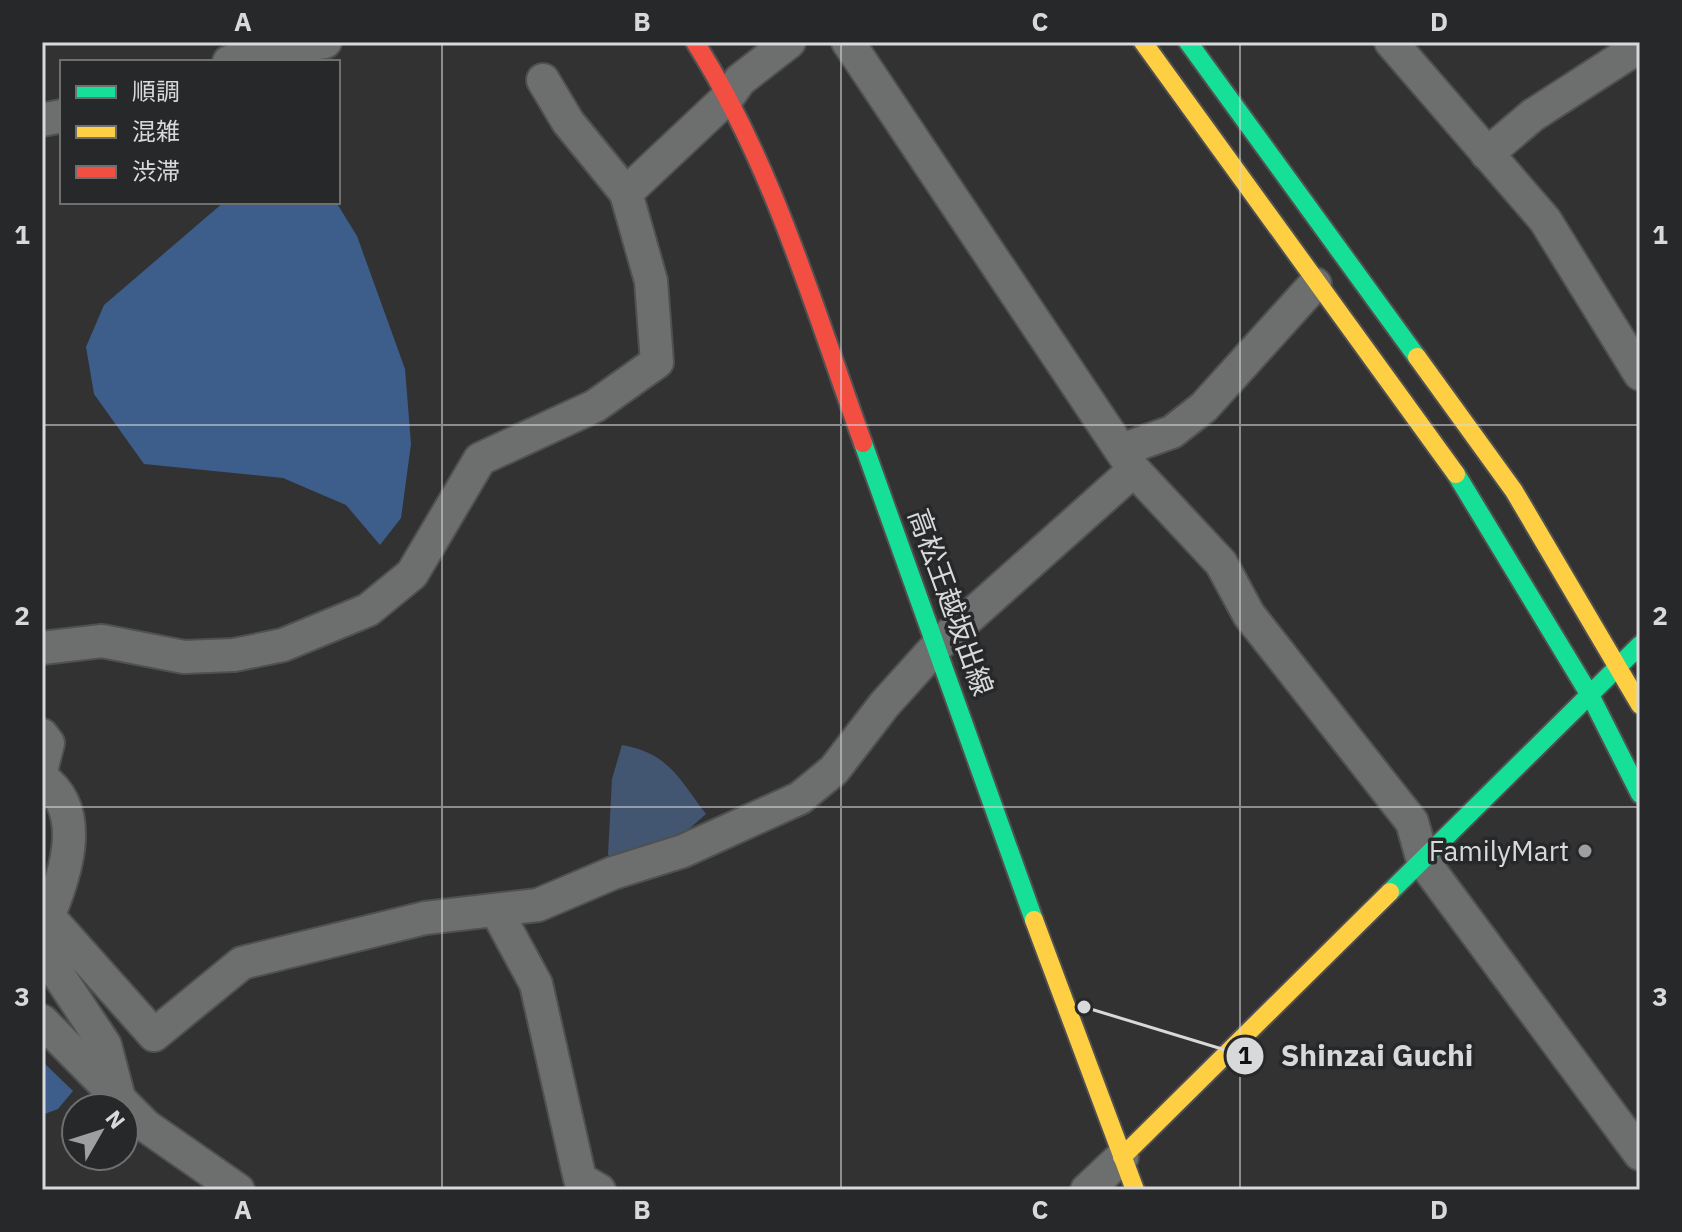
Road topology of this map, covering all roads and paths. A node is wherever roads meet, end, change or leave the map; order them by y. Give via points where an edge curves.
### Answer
1 (325, 42) edge
2 (695, 42) edge
3 (789, 42) edge
4 (848, 42) edge
5 (1143, 42) edge
6 (1188, 42) edge
7 (1391, 42) edge
8 (252, 46) edge
9 (1640, 46) edge
10 (232, 60) edge
11 (543, 80) dead end
12 (728, 97) junction
13 (1487, 154) junction
14 (626, 193) junction
15 (1315, 284) junction
16 (1640, 374) edge
17 (1128, 460) junction
18 (938, 645) junction
19 (1640, 645) edge
20 (42, 648) edge
21 (1619, 667) junction
22 (1591, 697) junction
23 (1640, 705) edge
24 (42, 735) edge
25 (42, 767) edge
26 (42, 778) edge
27 (1640, 794) edge
28 (1423, 861) junction
29 (496, 910) junction
30 (45, 924) edge
31 (42, 950) edge
32 (42, 1021) edge
33 (112, 1092) edge
34 (117, 1092) edge
35 (140, 1120) edge
36 (1640, 1154) edge
37 (1122, 1157) junction
38 (238, 1190) edge
39 (599, 1190) edge
40 (1087, 1190) edge
41 (1135, 1190) edge

1 - 8 street
2 - 12 main road, 高松王越坂出線
3 - 12 street via 740,80
4 - 17 street
5 - 15 main road
6 - 21 main road via 1514,491
7 - 13 street
8 - 10 street
9 - 13 street via 1533,115
11 - 14 street via 568,122
12 - 14 street
12 - 18 main road, 高松王越坂出線 via 762,166
13 - 16 street via 1545,220
14 - 20 street via 651,281 657,362 595,406 480,459 412,574 368,610 283,645 234,655 184,657 102,641
15 - 17 street via 1204,407
15 - 22 main road via 1458,477
17 - 18 street
17 - 28 street via 1221,563 1249,615 1412,822
18 - 29 street via 834,770 800,798 683,851 538,905
18 - 37 main road, 高松王越坂出線
19 - 21 main road
21 - 22 main road
21 - 23 main road
22 - 27 main road
22 - 28 main road
24 - 25 street via 48,743
26 - 30 street via 56,788 70,815 67,851
28 - 36 street
28 - 37 main road
29 - 30 street via 425,918 242,963 154,1035
29 - 39 street via 536,984 580,1179
31 - 34 street via 105,1045
32 - 33 street
35 - 38 street
37 - 40 street
37 - 41 main road, 高松王越坂出線

